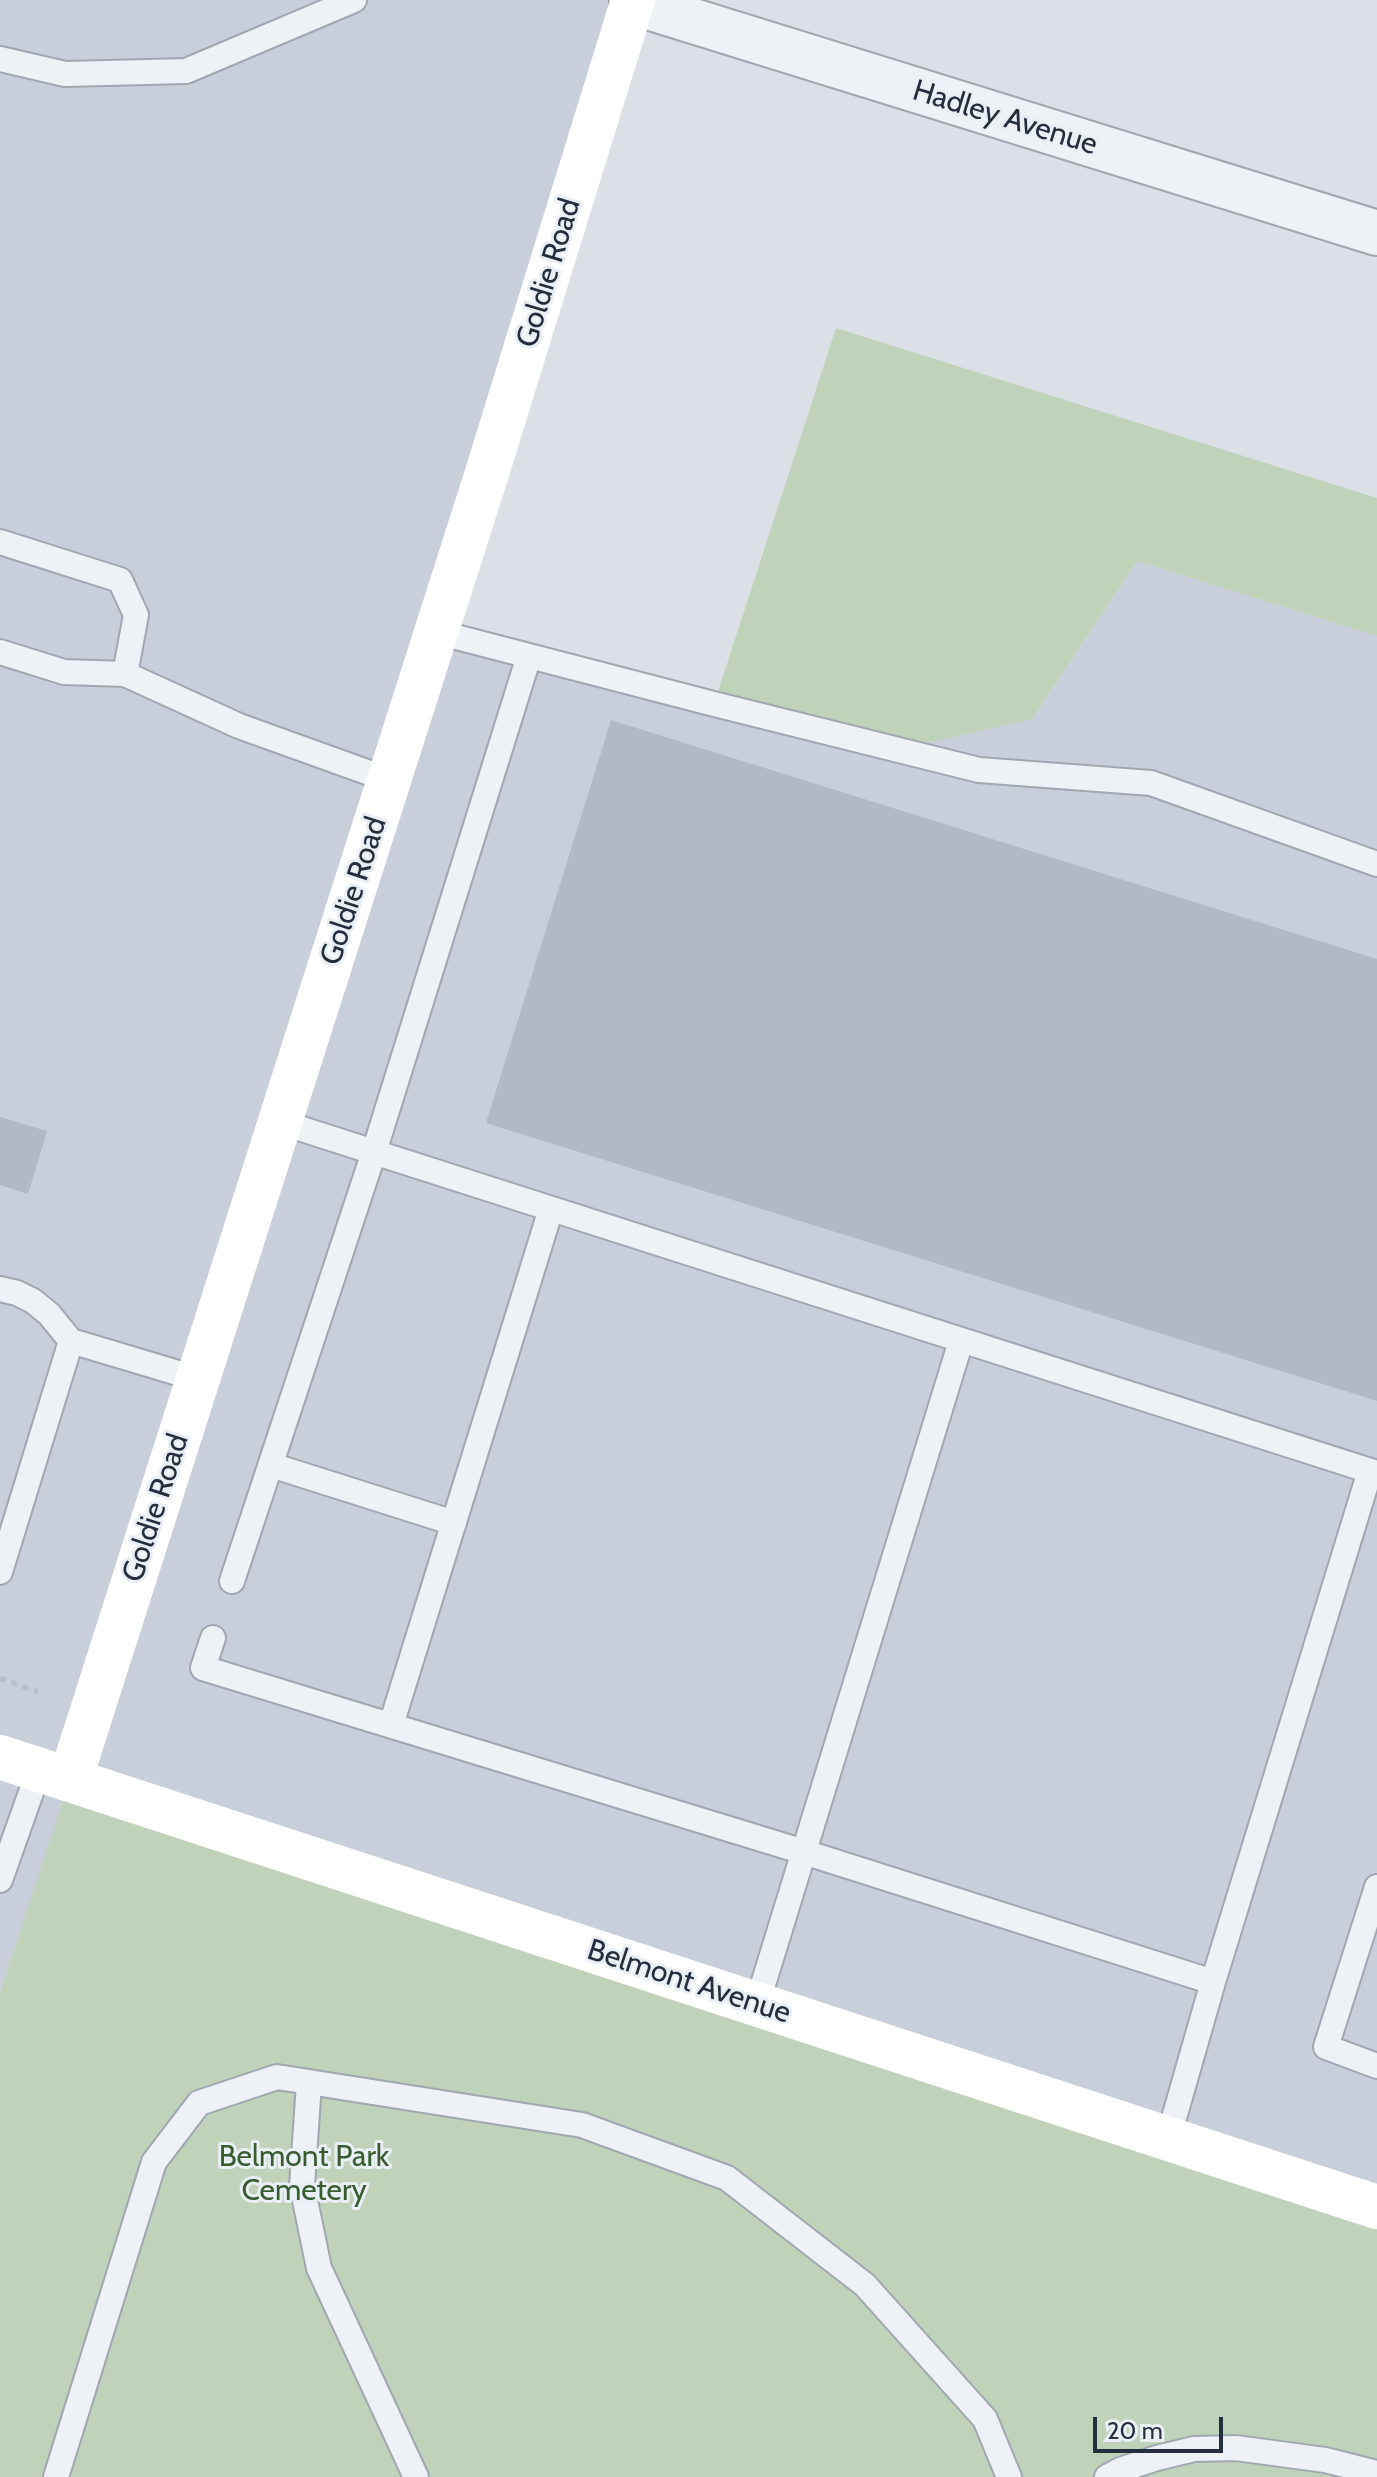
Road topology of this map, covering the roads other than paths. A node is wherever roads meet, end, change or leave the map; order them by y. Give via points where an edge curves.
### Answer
1 (354, 0) edge
2 (630, 1) edge
3 (0, 59) edge
4 (1377, 233) edge
5 (0, 542) edge
6 (437, 632) junction
7 (0, 652) edge
8 (529, 656) junction
9 (125, 674) junction
10 (389, 780) junction
11 (1377, 864) edge
12 (280, 1122) junction
13 (374, 1152) junction
14 (551, 1209) junction
15 (0, 1289) edge
16 (71, 1341) junction
17 (961, 1341) junction
18 (198, 1379) junction
19 (271, 1465) junction
20 (1373, 1472) edge
21 (454, 1523) junction
22 (0, 1572) edge
23 (232, 1581) dead end
24 (213, 1638) dead end
25 (391, 1725) junction
26 (36, 1769) edge
27 (804, 1852) junction
28 (0, 1880) edge
29 (1377, 1887) edge
30 (1213, 1982) junction
31 (757, 2004) junction
32 (1377, 2066) edge
33 (309, 2083) junction
34 (1168, 2139) junction
35 (1377, 2207) edge
36 (1377, 2473) edge
37 (56, 2477) edge
38 (416, 2477) edge
39 (1009, 2477) edge
40 (1107, 2477) edge

1 - 3 lane via 186,71 65,74
2 - 4 street, Hadley Avenue
2 - 6 street, Goldie Road
5 - 9 lane via 120,580 136,615
6 - 8 lane
6 - 10 street, Goldie Road
7 - 9 lane via 64,672
8 - 11 lane via 979,770 1151,783
8 - 13 lane
9 - 10 lane via 239,726
10 - 12 street, Goldie Road
12 - 13 lane
12 - 18 street, Goldie Road
13 - 14 lane
13 - 19 lane
14 - 17 lane
14 - 21 lane
15 - 16 lane via 33,1301
16 - 18 lane
16 - 22 lane
17 - 20 lane
17 - 27 lane
18 - 26 street, Goldie Road
19 - 21 lane
19 - 23 lane
20 - 30 lane
21 - 25 lane
24 - 25 lane via 203,1668
25 - 27 lane
26 - 28 lane
26 - 31 street, Belmont Avenue
27 - 30 lane
27 - 31 lane
29 - 32 lane via 1326,2047
30 - 34 lane
31 - 34 street, Belmont Avenue
33 - 37 lane via 277,2077 199,2103 154,2162
33 - 38 lane via 302,2186 319,2268
33 - 39 lane via 582,2125 727,2178 865,2285 985,2419
34 - 35 street, Belmont Avenue
36 - 40 lane via 1236,2448 1194,2449

